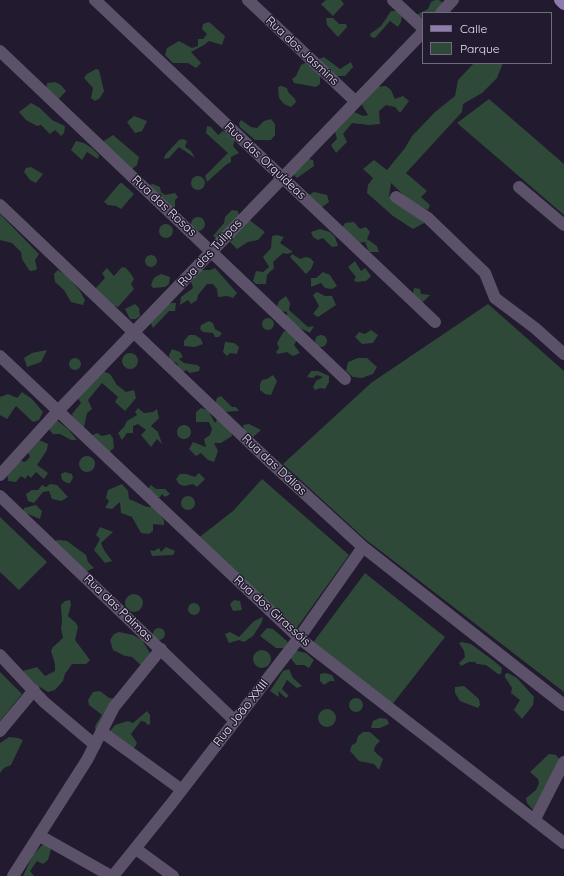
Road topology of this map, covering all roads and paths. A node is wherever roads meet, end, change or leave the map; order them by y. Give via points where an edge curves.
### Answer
1 (95, 0) edge
2 (248, 0) edge
3 (393, 0) edge
4 (453, 0) edge
5 (560, 0) edge
6 (564, 4) edge
7 (442, 12) edge
8 (422, 27) edge
9 (422, 33) edge
10 (0, 51) edge
11 (355, 101) junction
12 (282, 177) junction
13 (519, 187) dead end
14 (396, 197) dead end
15 (0, 205) edge
16 (564, 225) edge
17 (212, 252) junction
18 (435, 322) dead end
19 (134, 333) junction
20 (564, 354) edge
21 (0, 356) edge
22 (345, 379) dead end
23 (58, 411) junction
24 (0, 475) edge
25 (0, 496) edge
26 (364, 547) junction
27 (299, 638) junction
28 (161, 649) junction
29 (0, 655) edge
30 (34, 690) junction
31 (564, 705) edge
32 (235, 720) junction
33 (0, 731) edge
34 (102, 732) junction
35 (95, 745) junction
36 (564, 762) edge
37 (182, 790) junction
38 (535, 820) junction
39 (40, 836) junction
40 (564, 843) edge
41 (136, 849) junction
42 (13, 876) edge
43 (112, 876) edge
44 (173, 876) edge

1 - 12 street, Rua das Orquídeas
2 - 11 street, Rua dos Jasmins
3 - 8 street
4 - 7 street
5 - 6 main road
9 - 11 street, Rua das Tulipas
10 - 17 street, Rua das Rosas
11 - 12 street, Rua das Tulipas
12 - 17 street, Rua das Tulipas
12 - 18 street, Rua das Orquídeas
13 - 16 street
14 - 20 street via 428,218 485,273 495,298
15 - 19 street, Rua das Dálias
17 - 19 street, Rua das Tulipas
17 - 22 street, Rua das Rosas
19 - 23 street, Rua das Tulipas
19 - 26 street, Rua das Dálias via 269,462
21 - 23 street, Rua dos Girassóis
23 - 24 street, Rua das Tulipas
23 - 27 street, Rua dos Girassóis
25 - 28 street, Rua das Palmas
26 - 27 street, Rua João XXIII
26 - 31 street, Rua das Dálias
27 - 32 street, Rua João XXIII
27 - 38 street, Rua dos Girassóis
28 - 32 street, Rua das Palmas
28 - 34 street via 114,707
29 - 30 street
30 - 33 street
30 - 35 street via 44,702
32 - 37 street, Rua João XXIII
34 - 35 street
34 - 37 street
35 - 39 street
36 - 38 street
37 - 41 street, Rua João XXIII
38 - 40 street, Rua dos Girassóis
39 - 42 street
39 - 43 street
41 - 43 street, Rua João XXIII
41 - 44 street

